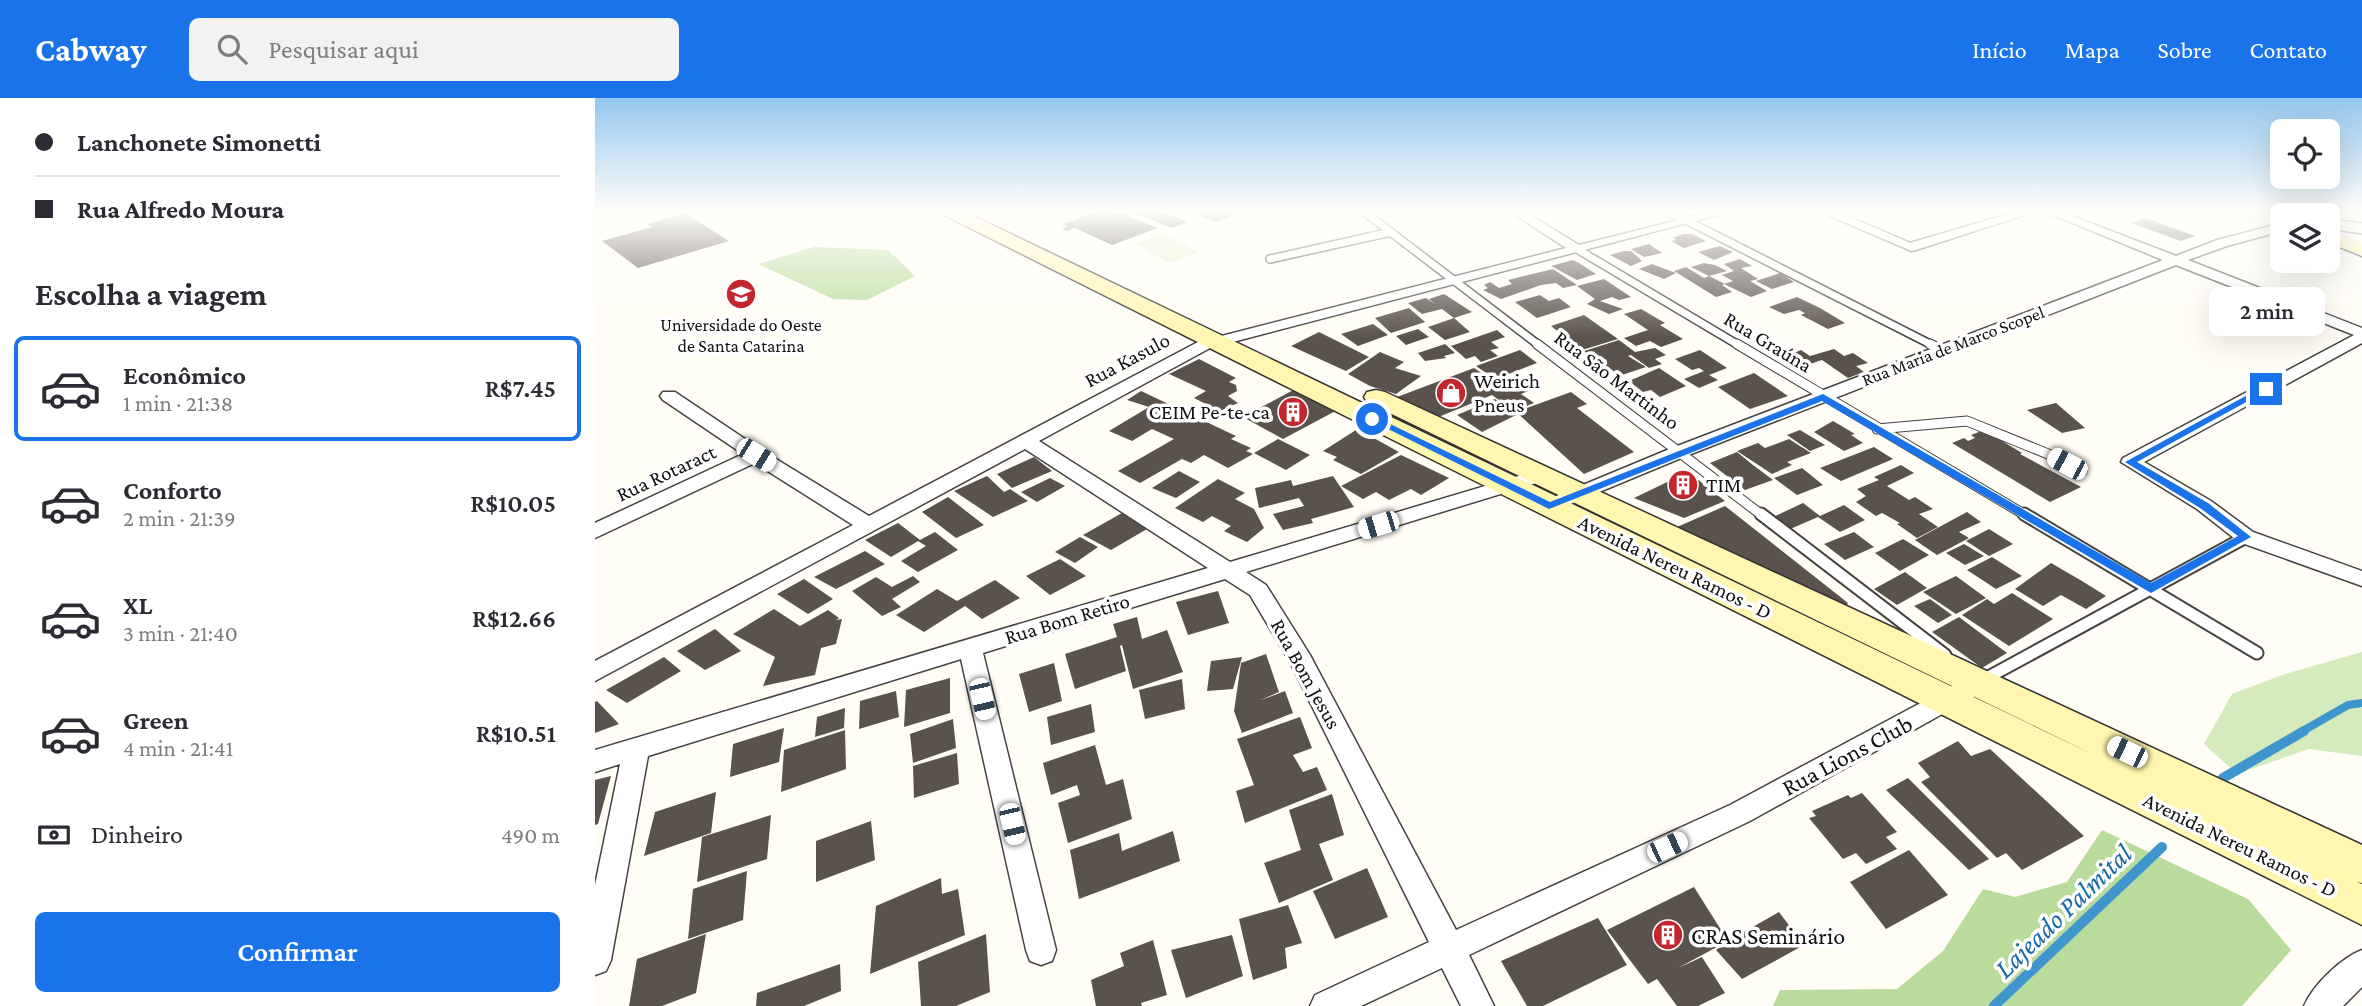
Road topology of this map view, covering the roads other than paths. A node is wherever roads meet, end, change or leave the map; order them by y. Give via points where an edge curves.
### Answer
1 (1037, 253) edge
2 (1073, 253) edge
3 (1295, 253) edge
4 (1419, 253) edge
5 (1560, 253) edge
6 (1584, 253) edge
7 (1751, 253) edge
8 (2155, 253) edge
9 (2194, 253) edge
10 (1270, 259) dead end
11 (2174, 261) junction
12 (1456, 281) junction
13 (1245, 335) junction
14 (2362, 335) edge
15 (1216, 341) junction
16 (1942, 350) junction
17 (669, 396) dead end
18 (1823, 397) junction
19 (1877, 429) junction
20 (1024, 440) junction
21 (1679, 452) junction
22 (756, 455) junction
23 (2082, 471) dead end
24 (1544, 490) junction
25 (868, 524) junction
26 (595, 531) edge
27 (2246, 537) junction
28 (1226, 571) junction
29 (2362, 579) edge
30 (2151, 589) junction
31 (970, 648) junction
32 (2257, 653) dead end
33 (595, 672) edge
34 (1980, 682) junction
35 (1948, 701) junction
36 (636, 749) junction
37 (595, 761) edge
38 (2362, 865) edge
39 (2362, 905) edge
40 (1448, 949) junction
41 (1041, 950) dead end
42 (595, 960) edge
43 (2362, 965) edge
44 (1326, 1006) edge
45 (1478, 1006) edge
46 (2320, 1006) edge

1 - 15 street, Avenida Nereu Ramos - D
2 - 13 street, Avenida Nereu Ramos - D
3 - 10 lane
4 - 12 lane, Rua São Martinho
5 - 12 street, Rua Kasulo
6 - 18 lane, Rua Graúna
7 - 16 lane
8 - 11 street
9 - 11 street, Rua Maria de Marco Scopel
11 - 14 street
11 - 16 street, Rua Maria de Marco Scopel
12 - 13 street, Rua Kasulo
12 - 21 lane, Rua São Martinho
13 - 15 street, Rua Kasulo
13 - 24 street, Avenida Nereu Ramos - D
14 - 27 street via 2130,462 2204,505
15 - 20 street, Rua Kasulo
15 - 24 street, Avenida Nereu Ramos - D
16 - 18 street, Rua Maria de Marco Scopel
17 - 22 street
18 - 19 lane, Rua Graúna
18 - 21 street, Rua Maria de Marco Scopel
19 - 23 lane via 1967,421
19 - 30 lane, Rua Graúna
20 - 25 street, Rua Kasulo
20 - 28 street, Rua Bom Jesus
21 - 24 street, Rua Maria de Marco Scopel
21 - 34 lane, Rua São Martinho
22 - 25 street
22 - 26 street, Rua Rotaract
24 - 28 street, Rua Bom Retiro
24 - 34 street, Avenida Nereu Ramos - D
24 - 35 street, Avenida Nereu Ramos - D
25 - 33 street, Rua Kasulo
27 - 29 street
27 - 30 lane, Rua Lions Club
28 - 31 street, Rua Bom Retiro
28 - 40 street, Rua Bom Jesus via 1258,590 1301,661
30 - 32 lane, Rua Graúna
30 - 34 lane, Rua Lions Club
31 - 36 street, Rua Bom Retiro
31 - 41 street
34 - 35 street, Rua Lions Club
34 - 38 street, Avenida Nereu Ramos - D
35 - 39 street, Avenida Nereu Ramos - D
35 - 40 street, Rua Lions Club via 1740,813
36 - 37 street, Rua Bom Retiro
36 - 42 street
40 - 44 street, Rua Lions Club
40 - 45 street, Rua Bom Jesus
43 - 46 street

